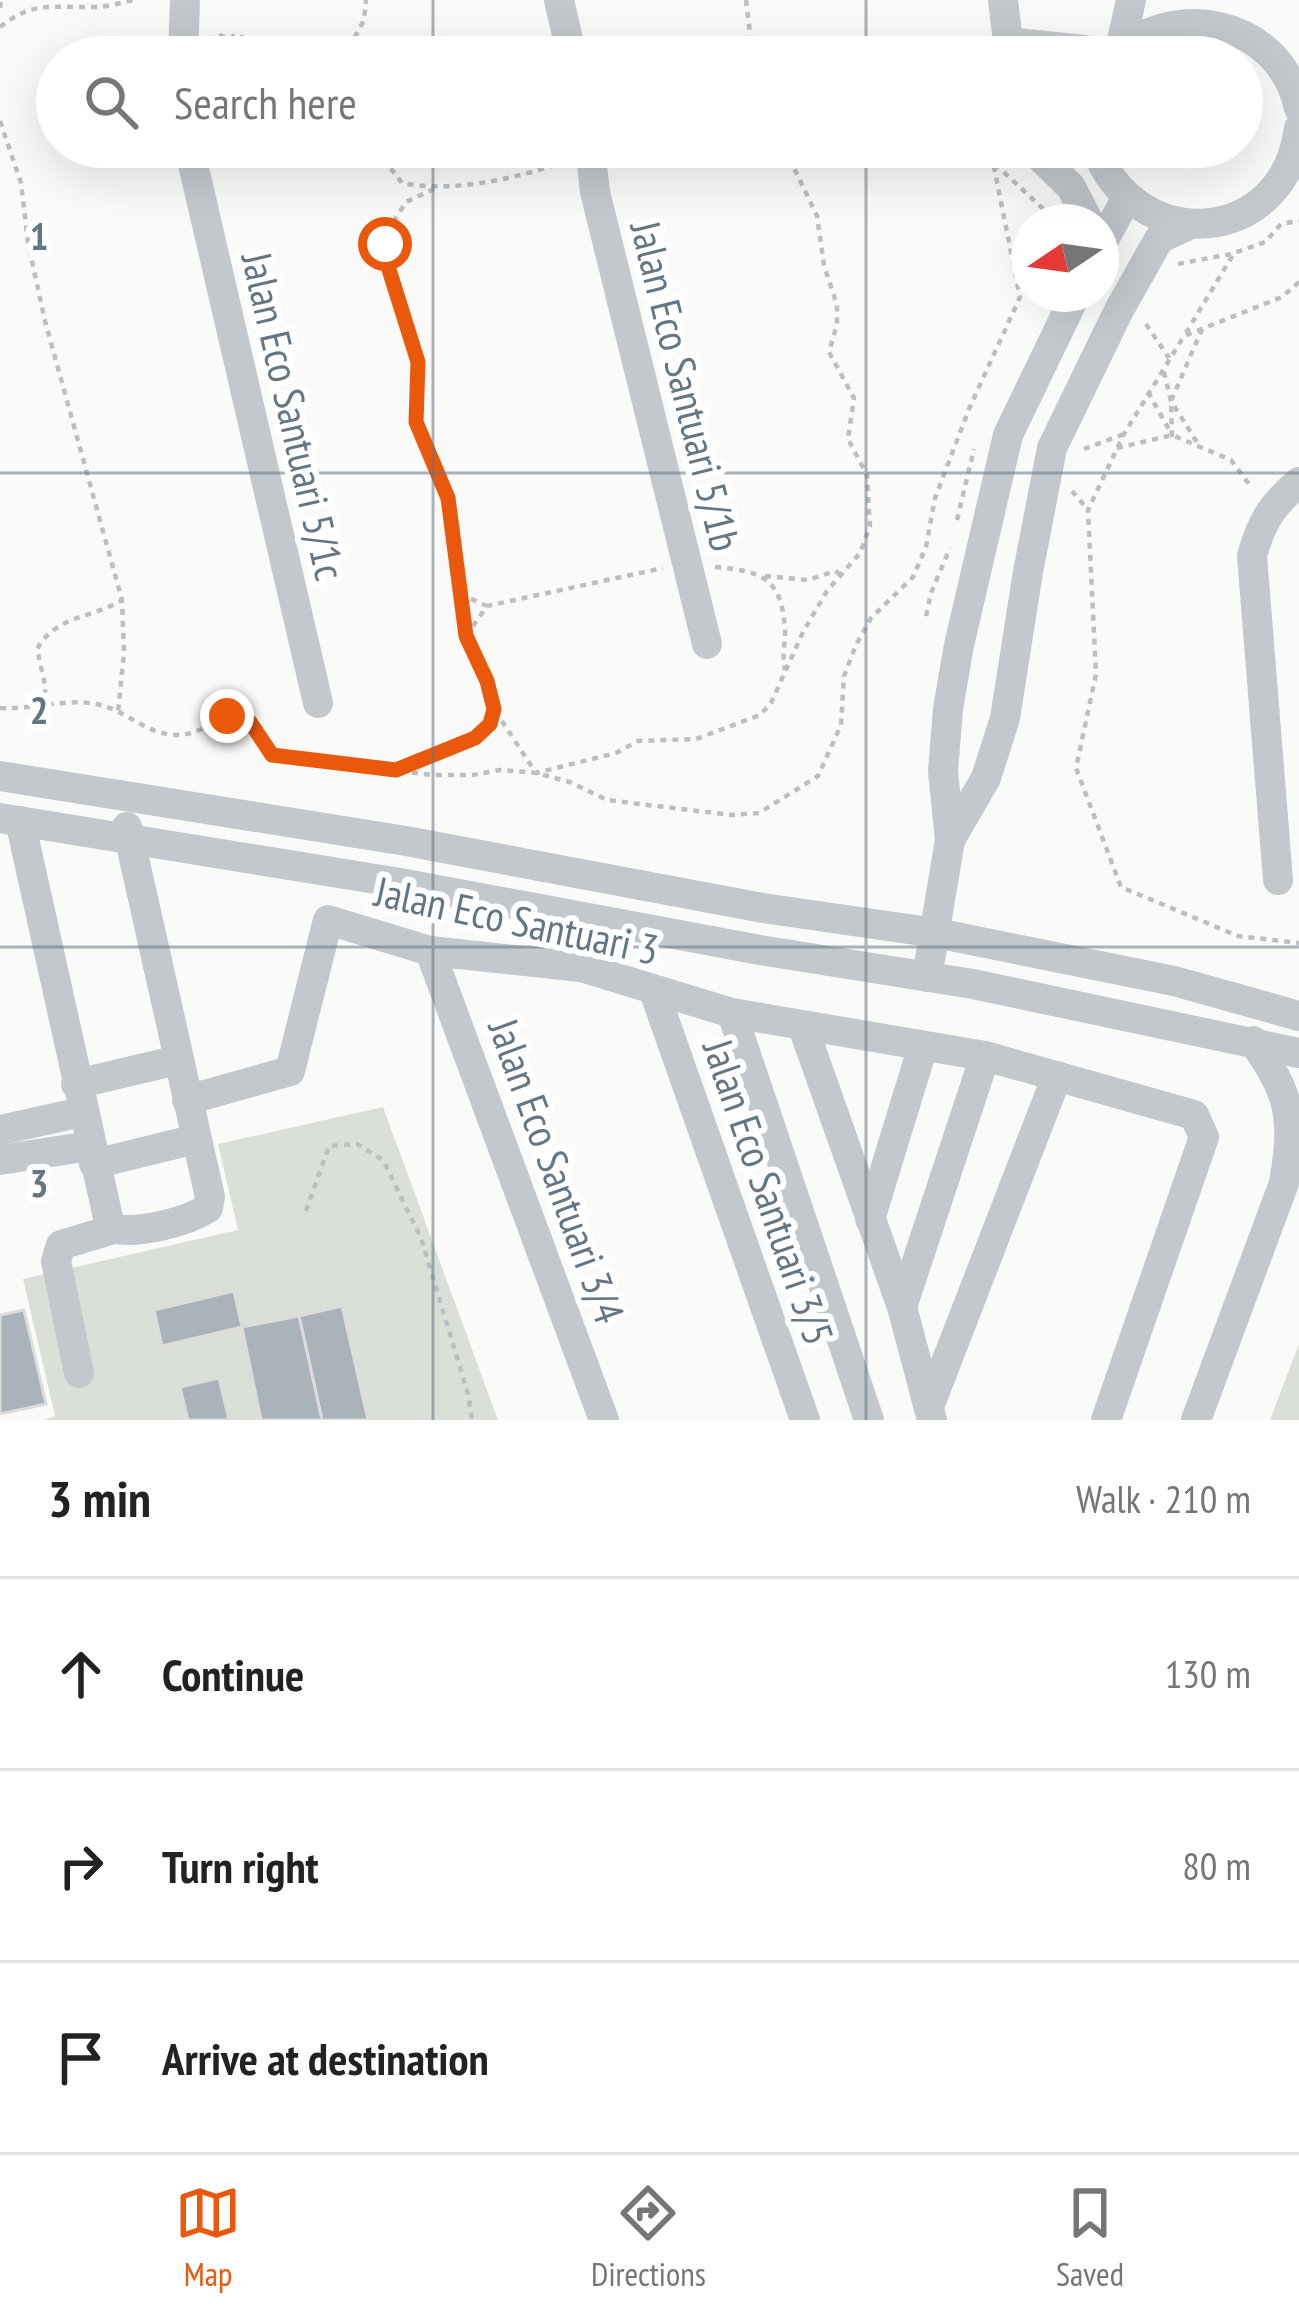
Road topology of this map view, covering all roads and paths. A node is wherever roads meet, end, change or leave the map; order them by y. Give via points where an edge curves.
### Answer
1 (34, 0) edge
2 (133, 0) edge
3 (185, 0) edge
4 (366, 0) edge
5 (559, 0) edge
6 (746, 0) edge
7 (1004, 0) edge
8 (1131, 0) edge
9 (42, 4) junction
10 (1174, 8) edge
11 (0, 27) edge
12 (218, 34) dead end
13 (184, 36) edge
14 (223, 36) edge
15 (355, 36) edge
16 (567, 36) edge
17 (750, 36) edge
18 (1005, 36) edge
19 (1121, 36) edge
20 (1136, 36) edge
21 (1257, 36) edge
22 (1263, 41) edge
23 (1297, 90) edge
24 (0, 121) edge
25 (1299, 128) edge
26 (194, 168) edge
27 (390, 168) edge
28 (526, 168) edge
29 (593, 168) edge
30 (794, 168) edge
31 (994, 168) edge
32 (999, 168) edge
33 (1051, 168) edge
34 (1103, 168) edge
35 (402, 183) junction
36 (434, 189) junction
37 (1126, 199) junction
38 (406, 202) junction
39 (1040, 204) edge
40 (1079, 204) edge
41 (1119, 212) edge
42 (1299, 221) edge
43 (1189, 225) junction
44 (1234, 254) junction
45 (1167, 270) dead end
46 (1299, 282) edge
47 (1067, 312) edge
48 (1202, 329) junction
49 (1184, 336) junction
50 (1163, 368) junction
51 (1148, 392) junction
52 (1171, 401) junction
53 (969, 409) junction
54 (986, 415) dead end
55 (1124, 434) junction
56 (979, 435) dead end
57 (1172, 435) junction
58 (1200, 447) junction
59 (1117, 448) junction
60 (1072, 454) dead end
61 (1299, 482) edge
62 (1065, 483) dead end
63 (1088, 510) junction
64 (1269, 510) junction
65 (957, 520) dead end
66 (953, 542) dead end
67 (668, 566) dead end
68 (706, 566) dead end
69 (840, 574) junction
70 (765, 576) junction
71 (458, 593) junction
72 (122, 600) junction
73 (487, 606) junction
74 (926, 616) dead end
75 (466, 636) junction
76 (707, 644) dead end
77 (785, 670) junction
78 (318, 703) dead end
79 (39, 706) junction
80 (0, 708) edge
81 (494, 709) junction
82 (118, 712) junction
83 (396, 770) junction
84 (536, 773) junction
85 (0, 776) edge
86 (120, 798) junction
87 (10, 820) edge
88 (950, 840) junction
89 (130, 841) junction
90 (1278, 880) dead end
91 (936, 932) junction
92 (1299, 943) edge
93 (430, 951) junction
94 (927, 976) junction
95 (654, 991) junction
96 (732, 1013) junction
97 (1299, 1016) edge
98 (803, 1027) junction
99 (1253, 1041) junction
100 (923, 1046) junction
101 (1299, 1053) edge
102 (985, 1056) junction
103 (178, 1060) junction
104 (1057, 1076) junction
105 (79, 1098) junction
106 (187, 1100) junction
107 (0, 1130) edge
108 (196, 1139) junction
109 (92, 1155) junction
110 (0, 1160) edge
111 (307, 1211) dead end
112 (870, 1219) junction
113 (114, 1229) junction
114 (902, 1307) junction
115 (80, 1373) dead end
116 (931, 1412) edge
117 (472, 1420) edge
118 (604, 1420) edge
119 (805, 1420) edge
120 (868, 1420) edge
121 (1106, 1420) edge
122 (1196, 1420) edge

1 - 9 path
2 - 9 path
3 - 13 street
4 - 15 path
5 - 16 street
6 - 17 path
7 - 18 street
8 - 19 street
9 - 11 path
10 - 20 street
10 - 21 street
12 - 14 path
22 - 23 street
24 - 72 path
25 - 43 street via 1281,182 1256,207 1224,222
26 - 78 street, Jalan Eco Santuari 5/1c
27 - 35 path
28 - 36 path
29 - 76 street, Jalan Eco Santuari 5/1b
30 - 69 path via 817,216 839,315 829,352 854,398 848,439 871,496 860,553
31 - 53 path via 1020,297
32 - 39 path
33 - 40 street
34 - 37 street
35 - 36 path
35 - 38 path
36 - 38 path
37 - 41 street
37 - 43 street
38 - 71 path via 388,230 386,260 418,362 416,422 448,498
42 - 44 path
43 - 88 street via 1160,239 1052,448 1005,718 986,778
44 - 45 path
44 - 49 path
46 - 48 path via 1282,297
47 - 88 street via 1008,435 977,563 948,709
48 - 49 path
48 - 52 path
49 - 50 path
50 - 51 path
50 - 52 path
51 - 55 path
51 - 57 path
52 - 57 path
52 - 58 path
53 - 54 path
53 - 84 path via 913,578 856,645 844,676 841,725 818,776 759,813 731,815 607,800
55 - 59 path
55 - 60 path
56 - 65 path
57 - 58 path
57 - 59 path
58 - 64 path via 1231,460
59 - 63 path
61 - 64 street
62 - 63 path
63 - 92 path via 1096,674 1076,768 1121,886 1238,936
64 - 90 street via 1252,556
66 - 74 path
67 - 73 path
68 - 70 path
69 - 70 path
69 - 77 path
70 - 77 path via 777,590
71 - 73 path
71 - 75 path
72 - 79 path via 44,636 37,649 46,689
72 - 82 path
73 - 75 path
75 - 81 path
77 - 84 path via 760,716 696,739 638,740
79 - 80 path
79 - 82 path via 68,701
81 - 83 path via 475,738
81 - 84 path
82 - 83 path via 181,736 238,714 272,755
83 - 84 path
85 - 86 street
86 - 89 street
86 - 91 street
87 - 89 street
87 - 105 street
88 - 91 street
89 - 94 street
89 - 103 street
91 - 94 street
91 - 97 street
93 - 95 street, Jalan Eco Santuari 3 via 581,967
93 - 106 street, Jalan Eco Santuari 3 via 328,920 290,1071
93 - 118 street, Jalan Eco Santuari 3/4
94 - 99 street
95 - 96 street, Jalan Eco Santuari 3
95 - 119 street, Jalan Eco Santuari 3/5
96 - 98 street, Jalan Eco Santuari 3
96 - 120 street
98 - 100 street, Jalan Eco Santuari 3
98 - 112 street
99 - 101 street
99 - 122 street via 1289,1105 1290,1145 1284,1183
100 - 102 street, Jalan Eco Santuari 3
100 - 112 street
102 - 104 street, Jalan Eco Santuari 3
102 - 114 street
103 - 105 street
103 - 106 street
104 - 116 street
104 - 121 street, Jalan Eco Santuari 3 via 1193,1115 1204,1137
105 - 107 street
105 - 109 street
106 - 108 street
108 - 109 street
108 - 113 street via 208,1208
109 - 110 street
109 - 113 street
111 - 117 path via 329,1146 358,1144 383,1160 421,1238
112 - 114 street
113 - 115 street via 61,1245 56,1262
114 - 116 street

